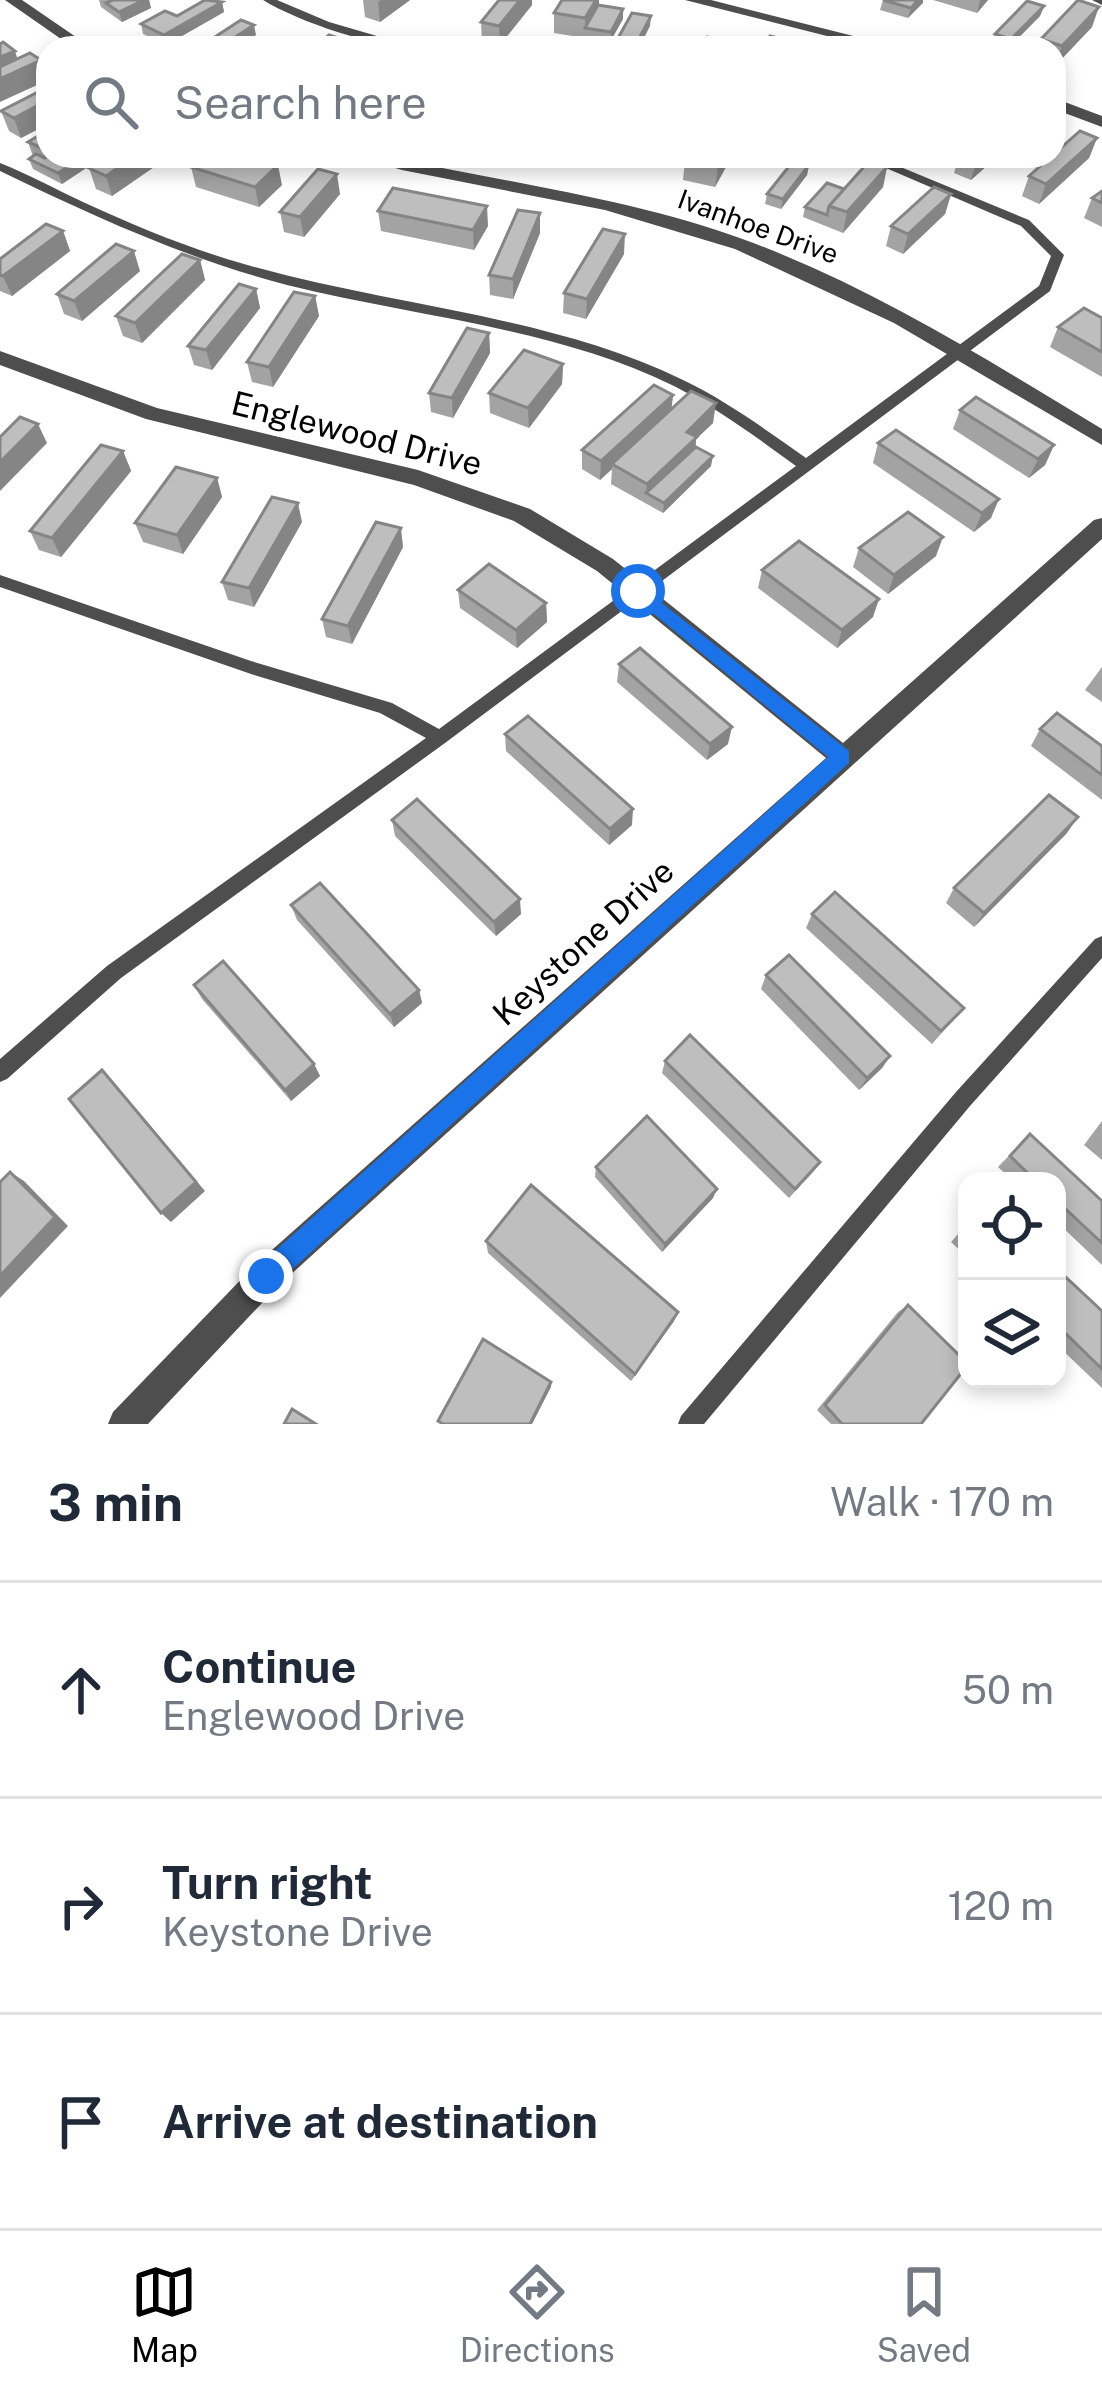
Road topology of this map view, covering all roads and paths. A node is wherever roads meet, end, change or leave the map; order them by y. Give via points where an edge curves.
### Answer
1 (12, 0) edge
2 (268, 0) edge
3 (692, 0) edge
4 (711, 2) edge
5 (65, 36) edge
6 (369, 36) edge
7 (845, 36) edge
8 (1066, 108) edge
9 (1102, 122) edge
10 (0, 167) edge
11 (422, 168) edge
12 (893, 168) edge
13 (961, 353) junction
14 (0, 358) edge
15 (1102, 438) edge
16 (806, 466) junction
17 (1102, 526) edge
18 (0, 581) edge
19 (638, 591) junction
20 (439, 738) junction
21 (842, 757) junction
22 (1102, 945) edge
23 (0, 1072) edge
24 (125, 1424) edge
25 (688, 1424) edge

1 - 5 street
2 - 6 lane
3 - 4 street
4 - 7 street
8 - 9 street
10 - 16 lane via 236,267 551,337 662,375
11 - 13 street, Ivanhoe Drive via 705,232 837,284
12 - 13 lane via 1025,223 1058,256 1045,288
13 - 15 street, Ivanhoe Drive
13 - 16 lane
14 - 19 street, Englewood Drive via 153,414 469,493 567,540
16 - 19 lane
17 - 21 street, Keystone Drive
18 - 20 lane via 417,719
19 - 20 lane
19 - 21 street, Englewood Drive
20 - 23 lane via 114,972
21 - 24 street, Keystone Drive via 266,1276
22 - 25 lane

